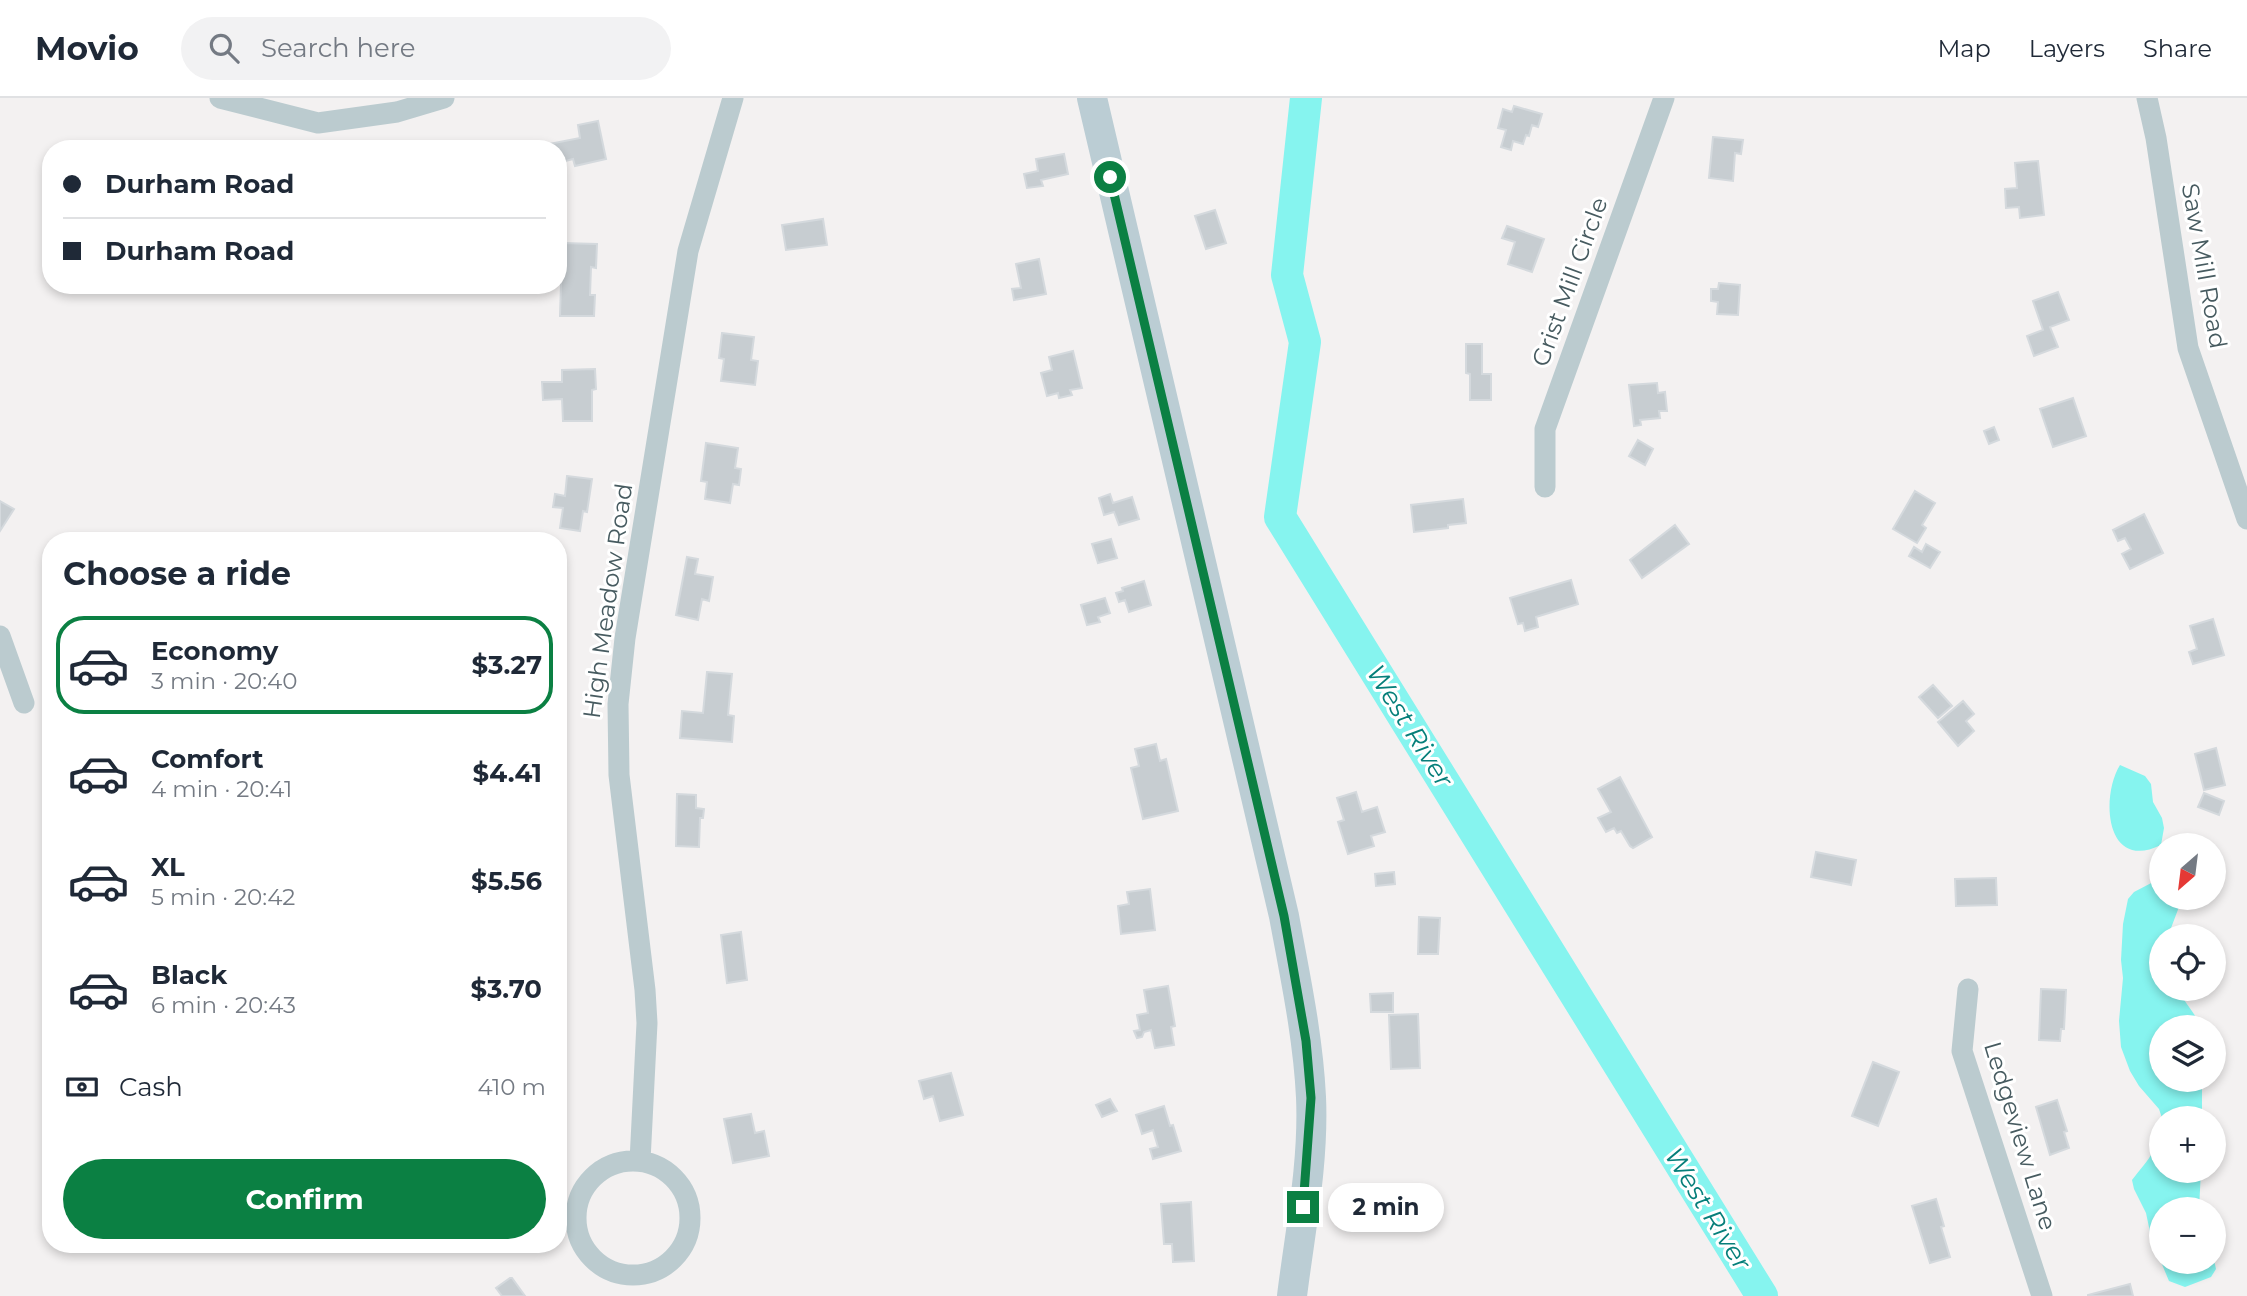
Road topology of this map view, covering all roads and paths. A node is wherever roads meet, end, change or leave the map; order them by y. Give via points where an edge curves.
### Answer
1 (220, 98) edge
2 (444, 98) edge
3 (733, 98) edge
4 (1092, 98) edge
5 (1664, 98) edge
6 (2147, 98) edge
7 (1545, 487) dead end
8 (2247, 519) edge
9 (0, 636) edge
10 (24, 703) dead end
11 (1968, 989) dead end
12 (640, 1161) junction
13 (1292, 1296) edge
14 (2042, 1296) edge

1 - 2 street via 318,123 397,112
3 - 12 street, High Meadow Road via 688,251 618,704 619,775 647,1023
4 - 13 main road via 1297,986 1311,1098 1307,1181
5 - 7 street, Grist Mill Circle via 1545,429
6 - 8 street, Saw Mill Road via 2188,348
9 - 10 street
11 - 14 street, Ledgeview Lane via 1962,1051
12 - 12 street via 662,1168 680,1184 690,1205 690,1228 675,1259 655,1272 633,1276 610,1271 591,1257 578,1236 576,1210 585,1186 603,1169

